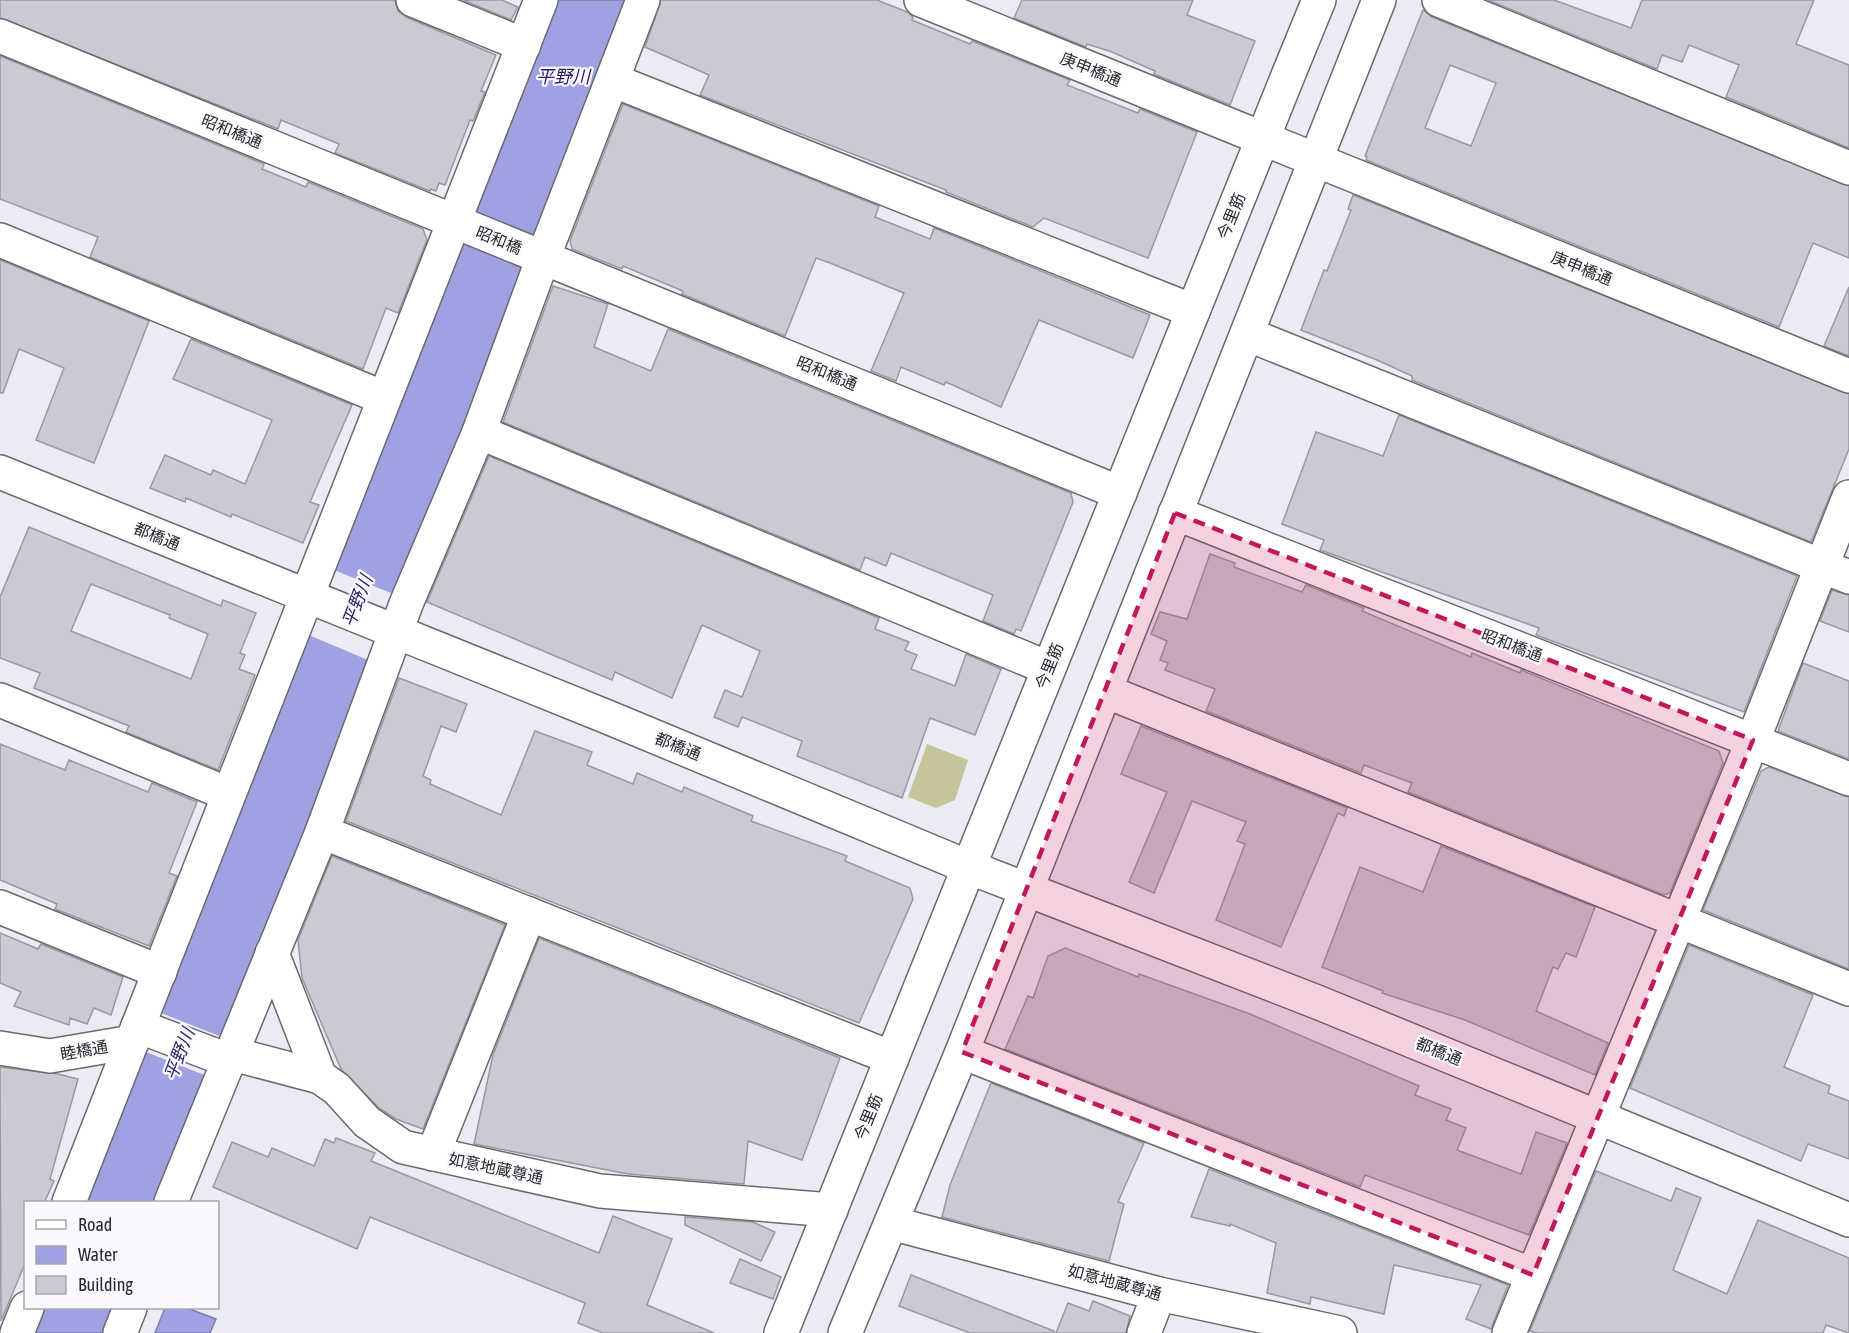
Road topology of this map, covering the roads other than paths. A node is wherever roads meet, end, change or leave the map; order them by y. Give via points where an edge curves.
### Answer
1 (413, 0) edge
2 (541, 0) edge
3 (643, 0) edge
4 (921, 0) edge
5 (1319, 0) edge
6 (1379, 0) edge
7 (1438, 0) edge
8 (0, 36) edge
9 (524, 45) junction
10 (612, 80) junction
11 (1262, 139) junction
12 (1316, 160) junction
13 (1849, 168) edge
14 (459, 223) junction
15 (0, 240) edge
16 (538, 256) junction
17 (1193, 311) junction
18 (1247, 334) junction
19 (1849, 376) edge
20 (384, 398) junction
21 (479, 432) junction
22 (0, 472) edge
23 (1120, 493) junction
24 (1849, 497) edge
25 (1175, 513) junction
26 (1835, 572) edge
27 (310, 598) junction
28 (393, 631) junction
29 (1048, 668) junction
30 (1105, 691) junction
31 (0, 700) edge
32 (1753, 740) junction
33 (1849, 779) edge
34 (228, 794) junction
35 (322, 832) junction
36 (966, 866) junction
37 (1026, 888) junction
38 (0, 907) edge
39 (530, 914) junction
40 (1679, 920) junction
41 (272, 953) junction
42 (160, 972) junction
43 (1849, 989) edge
44 (140, 1033) junction
45 (0, 1048) edge
46 (962, 1052) junction
47 (228, 1058) junction
48 (892, 1058) junction
49 (320, 1077) junction
50 (1599, 1117) junction
51 (433, 1154) junction
52 (70, 1201) edge
53 (172, 1201) edge
54 (831, 1210) junction
55 (1849, 1220) edge
56 (891, 1223) junction
57 (1533, 1275) junction
58 (1159, 1294) junction
59 (130, 1309) edge
60 (120, 1333) edge
61 (781, 1333) edge
62 (845, 1333) edge
63 (1144, 1333) edge
64 (1340, 1333) edge
65 (1509, 1333) edge

1 - 9 street
2 - 9 street
3 - 10 street
4 - 11 street, 庚申橋通
5 - 11 street, 今里筋
6 - 12 street
7 - 13 street
8 - 14 street, 昭和橋通
9 - 14 street
10 - 16 street
10 - 17 street
11 - 12 street, 庚申橋通
11 - 17 street, 今里筋
12 - 18 street
12 - 19 street, 庚申橋通
14 - 16 street, 昭和橋
14 - 20 street
15 - 20 street
16 - 21 street
16 - 23 street, 昭和橋通
17 - 23 street, 今里筋
18 - 25 street
18 - 26 street
20 - 27 street
21 - 28 street
21 - 29 street
22 - 27 street, 都橋通
23 - 29 street, 今里筋
24 - 26 street
25 - 30 street
25 - 32 street, 昭和橋通
26 - 32 street
27 - 28 street, 都橋通
27 - 34 street
28 - 35 street
28 - 36 street, 都橋通
29 - 36 street, 今里筋
30 - 37 street
30 - 40 street
31 - 34 street
32 - 33 street, 昭和橋通
32 - 40 street
34 - 42 street
35 - 39 street
35 - 41 street
36 - 37 street, 都橋通
36 - 48 street, 今里筋
37 - 46 street
37 - 50 street, 都橋通
38 - 42 street
39 - 48 street
39 - 51 street
40 - 43 street
40 - 50 street
41 - 47 street
41 - 49 street, 如意地蔵尊通
42 - 44 street
44 - 45 street, 睦橋通 via 50,1056
44 - 47 street
44 - 52 street
46 - 56 street
46 - 57 street
47 - 49 street
47 - 53 street
48 - 54 street, 今里筋
49 - 51 street, 如意地蔵尊通 via 389,1139 403,1148
50 - 55 street, 都橋通
50 - 57 street
51 - 54 street, 如意地蔵尊通 via 600,1191
54 - 61 street, 今里筋
56 - 58 street, 如意地蔵尊通
56 - 62 street
57 - 65 street
58 - 63 street
58 - 64 street, 如意地蔵尊通
59 - 60 street

